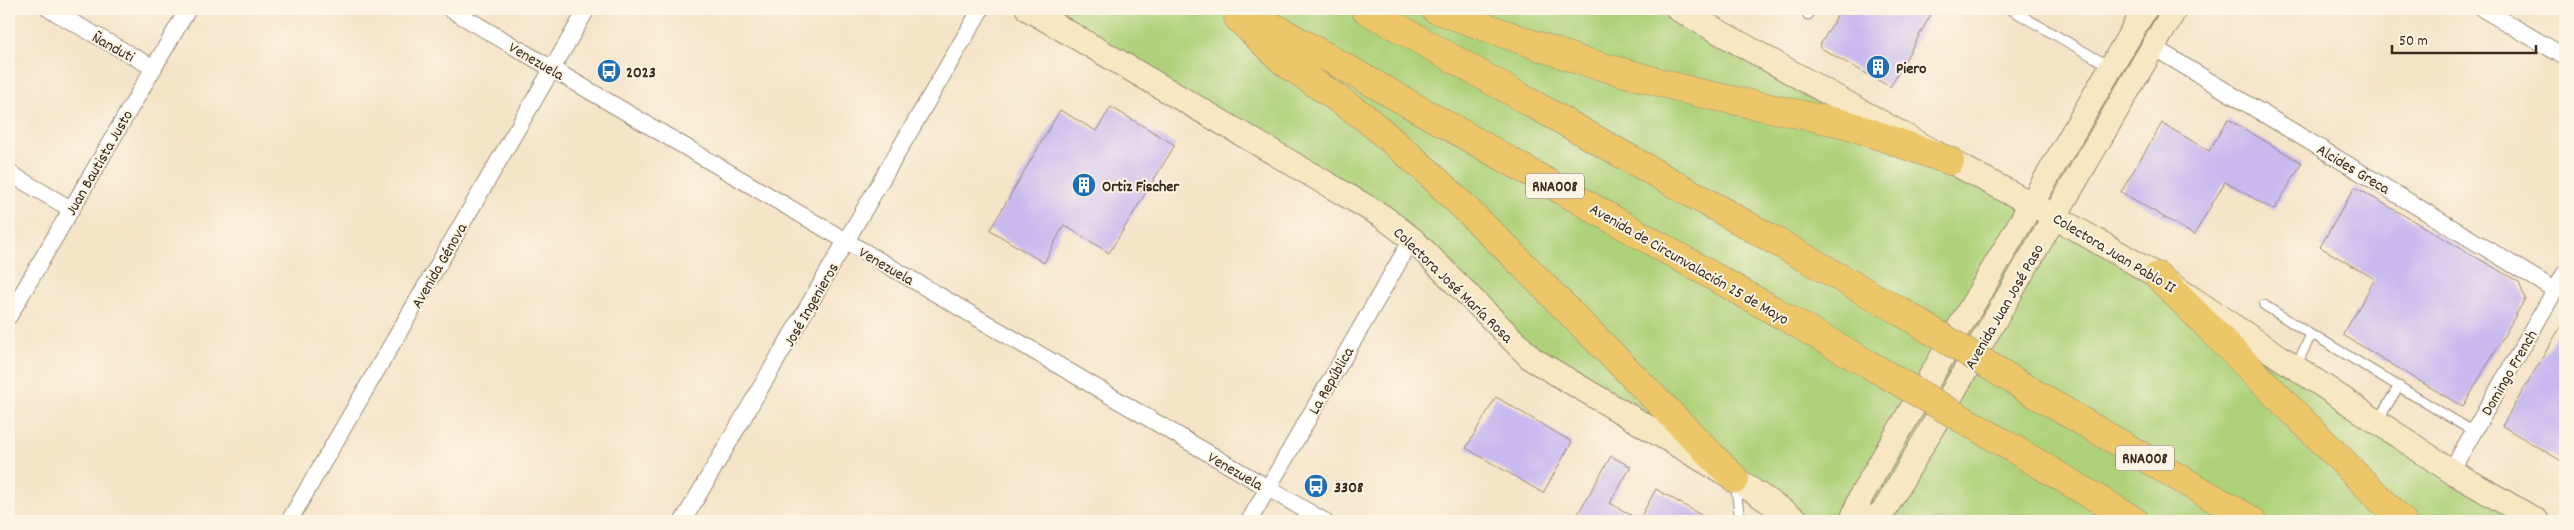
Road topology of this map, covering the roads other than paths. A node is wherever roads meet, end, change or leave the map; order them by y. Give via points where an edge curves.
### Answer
1 (49, 9) edge
2 (188, 9) edge
3 (450, 9) edge
4 (587, 9) edge
5 (981, 9) edge
6 (1028, 9) edge
7 (1228, 9) edge
8 (1242, 9) edge
9 (1364, 9) edge
10 (1435, 9) edge
11 (1678, 9) edge
12 (2010, 9) edge
13 (2145, 9) edge
14 (2175, 9) edge
15 (2483, 9) edge
16 (2153, 47) junction
17 (2565, 57) edge
18 (154, 68) junction
19 (2111, 68) junction
20 (552, 69) junction
21 (1950, 161) junction
22 (9, 172) edge
23 (2032, 203) junction
24 (71, 209) junction
25 (2055, 216) junction
26 (1412, 240) junction
27 (846, 241) junction
28 (2565, 273) edge
29 (2158, 276) junction
30 (2556, 290) junction
31 (2264, 305) dead end
32 (9, 316) edge
33 (2312, 336) junction
34 (2295, 368) junction
35 (2398, 386) junction
36 (2377, 422) junction
37 (2474, 432) junction
38 (2451, 471) junction
39 (1734, 479) junction
40 (1268, 488) junction
41 (289, 521) edge
42 (684, 521) edge
43 (1249, 521) edge
44 (1324, 521) edge
45 (1743, 521) edge
46 (1798, 521) edge
47 (1852, 521) edge
48 (1872, 521) edge
49 (2135, 521) edge
50 (2253, 521) edge
51 (2402, 521) edge
52 (2537, 521) edge

1 - 18 street, Ñanduti
2 - 18 street, Juan Bautista Justo
3 - 20 street, Venezuela
4 - 20 street, Avenida Génova
5 - 27 street, José Ingenieros
6 - 26 main road, Colectora José María Rosa via 1382,216
7 - 39 highway via 1284,62 1363,116 1427,171
8 - 49 highway, Avenida de Circunvalación 25 de Mayo / RNA008, bridge via 1868,364
9 - 50 highway, RNA008, bridge via 1901,312
10 - 21 highway via 1578,60 1699,93 1846,124
11 - 21 main road, Colectora Juan Pablo II
12 - 19 lane
13 - 19 main road, Avenida Juan José Paso
14 - 16 main road, Avenida Juan José Paso
15 - 17 street
16 - 25 main road, Avenida Juan José Paso
16 - 30 street, Alcides Greca
18 - 24 street, Juan Bautista Justo
19 - 23 main road, Avenida Juan José Paso
20 - 27 street, Venezuela
20 - 41 street, Avenida Génova
21 - 23 main road, Colectora Juan Pablo II
22 - 24 street
23 - 25 main road, Colectora Juan Pablo II
23 - 47 main road, Avenida Juan José Paso via 1861,496
24 - 32 street, Juan Bautista Justo
25 - 29 main road, Colectora Juan Pablo II
25 - 48 main road, Avenida Juan José Paso via 1885,509
26 - 39 main road, Colectora José María Rosa via 1532,359
26 - 40 street, La República
27 - 40 street, Venezuela
27 - 42 street, José Ingenieros
28 - 30 street, Domingo French
29 - 34 main road, Colectora Juan Pablo II
29 - 51 highway
30 - 37 street, Domingo French
31 - 33 lane
33 - 34 lane
33 - 35 lane
34 - 36 main road, Colectora Juan Pablo II
35 - 36 lane
35 - 37 lane
36 - 38 main road, Colectora Juan Pablo II
37 - 38 street, Domingo French
38 - 52 main road, Colectora Juan Pablo II
39 - 45 lane
39 - 46 main road, Colectora José María Rosa
40 - 43 street, La República
40 - 44 street, Venezuela

